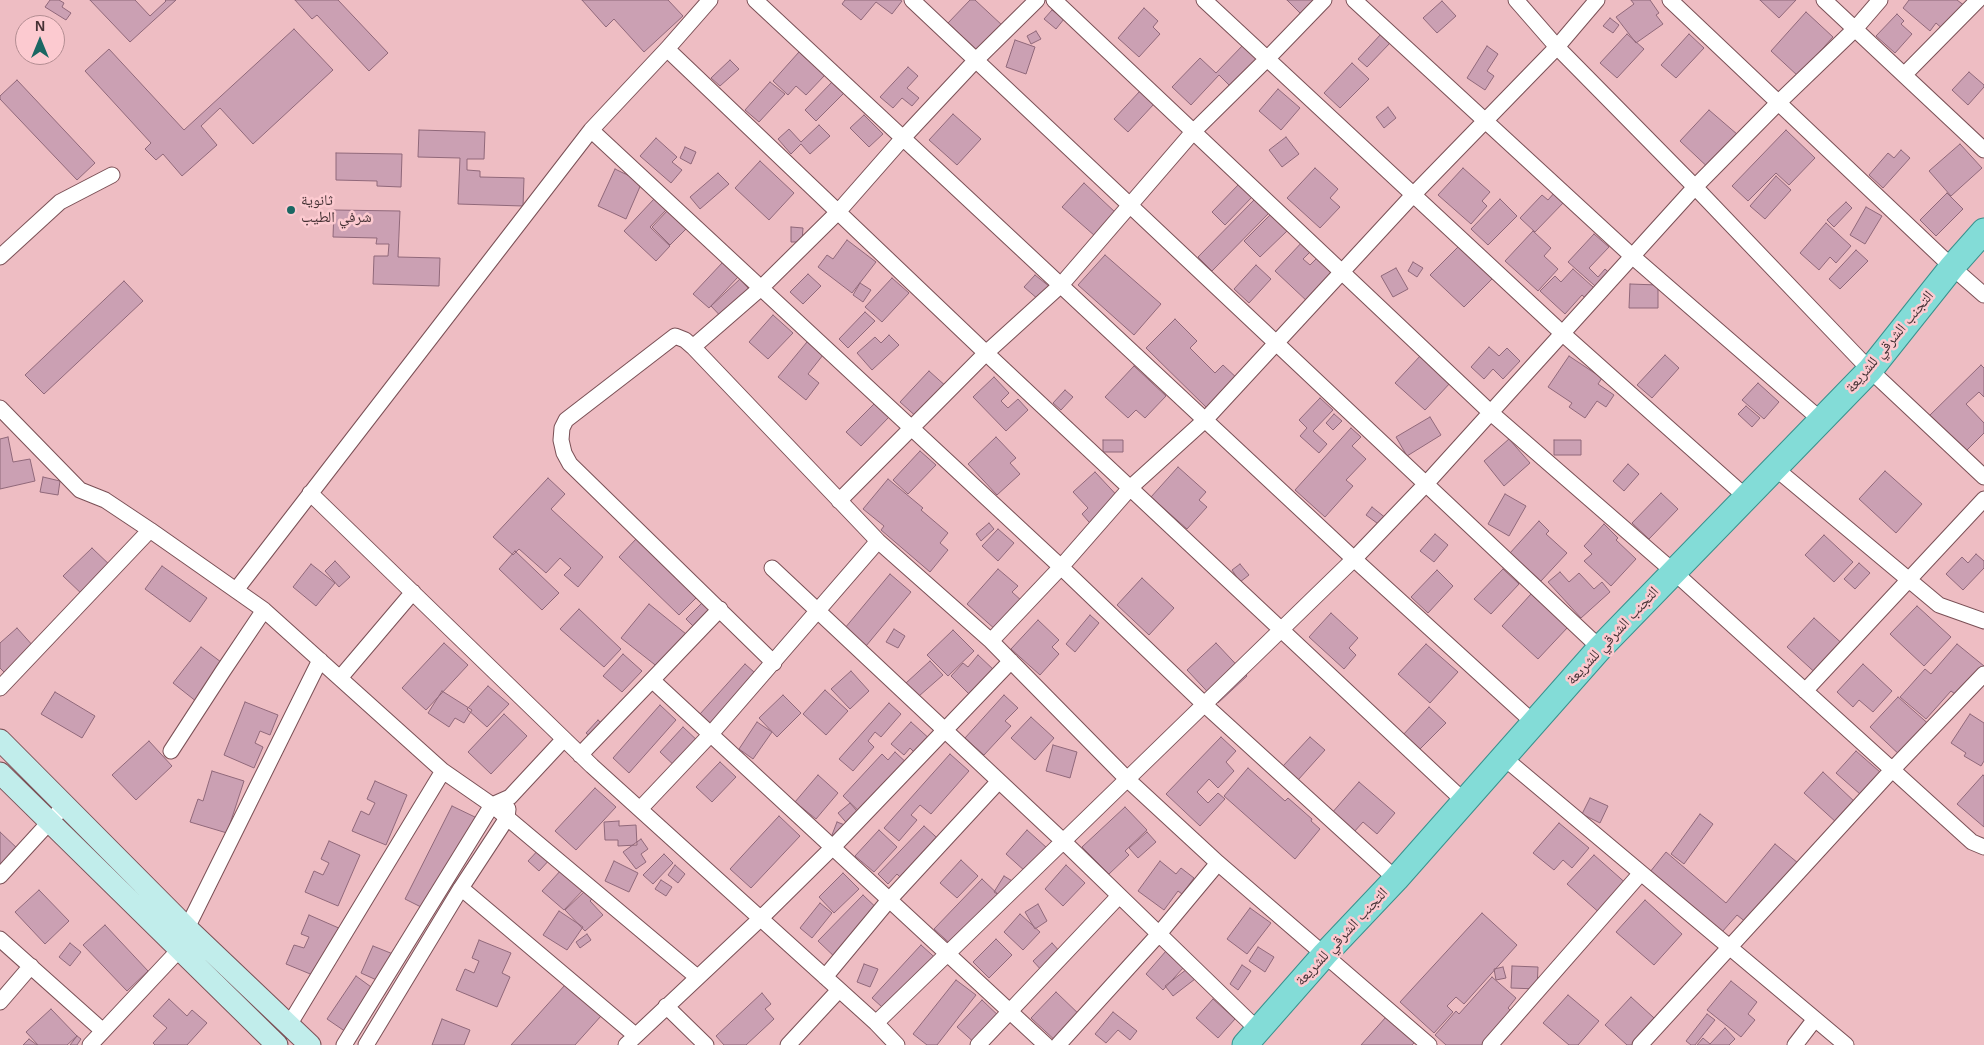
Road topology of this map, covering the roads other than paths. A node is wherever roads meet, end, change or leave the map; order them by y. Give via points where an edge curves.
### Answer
1 (710, 0) edge
2 (756, 0) edge
3 (912, 0) edge
4 (1037, 0) edge
5 (1054, 0) edge
6 (1204, 0) edge
7 (1324, 0) edge
8 (1354, 0) edge
9 (1516, 0) edge
10 (1597, 0) edge
11 (1670, 0) edge
12 (1824, 0) edge
13 (1880, 0) edge
14 (1979, 2) edge
15 (1854, 29) junction
16 (1557, 47) junction
17 (667, 49) junction
18 (1267, 59) junction
19 (976, 61) junction
20 (1904, 75) junction
21 (1778, 102) junction
22 (1486, 122) junction
23 (591, 130) junction
24 (1193, 132) junction
25 (903, 138) junction
26 (1984, 150) edge
27 (112, 175) dead end
28 (1695, 187) junction
29 (1413, 195) junction
30 (1129, 206) junction
31 (838, 212) junction
32 (1984, 231) edge
33 (1632, 256) junction
34 (0, 257) edge
35 (1952, 267) junction
36 (1342, 272) junction
37 (1060, 285) junction
38 (762, 287) junction
39 (1984, 295) edge
40 (1562, 333) junction
41 (1276, 344) junction
42 (693, 348) junction
43 (986, 353) junction
44 (1870, 370) junction
45 (0, 408) edge
46 (1490, 412) junction
47 (1204, 420) junction
48 (1821, 420) junction
49 (911, 428) junction
50 (1775, 468) junction
51 (1984, 477) edge
52 (1425, 485) junction
53 (1131, 487) junction
54 (310, 494) junction
55 (1746, 497) junction
56 (1984, 499) edge
57 (839, 501) junction
58 (150, 530) junction
59 (878, 541) junction
60 (1354, 559) junction
61 (1061, 567) junction
62 (772, 568) dead end
63 (1674, 572) junction
64 (1908, 579) junction
65 (236, 590) junction
66 (412, 592) junction
67 (720, 609) junction
68 (264, 610) junction
69 (817, 611) junction
70 (1984, 622) edge
71 (1282, 630) junction
72 (991, 641) junction
73 (1600, 648) junction
74 (320, 660) junction
75 (1011, 661) junction
76 (774, 664) junction
77 (1984, 674) edge
78 (340, 678) junction
79 (652, 680) junction
80 (0, 688) edge
81 (1805, 691) junction
82 (1204, 705) junction
83 (1534, 723) junction
84 (945, 730) junction
85 (710, 735) junction
86 (564, 739) junction
87 (0, 740) edge
88 (171, 751) dead end
89 (580, 755) junction
90 (1504, 758) junction
91 (443, 770) junction
92 (1892, 770) junction
93 (0, 773) edge
94 (1127, 779) junction
95 (999, 781) junction
96 (510, 797) junction
97 (1465, 802) junction
98 (65, 805) junction
99 (492, 805) junction
100 (640, 809) junction
101 (507, 818) junction
102 (50, 822) junction
103 (1063, 841) junction
104 (833, 847) junction
105 (1984, 847) edge
106 (1218, 863) junction
107 (1641, 873) junction
108 (0, 876) edge
109 (1396, 880) junction
110 (461, 888) junction
111 (1119, 896) junction
112 (890, 900) junction
113 (760, 919) junction
114 (187, 928) junction
115 (1158, 935) junction
116 (0, 938) edge
117 (1730, 947) junction
118 (179, 950) junction
119 (947, 954) junction
120 (1324, 954) junction
121 (31, 966) junction
122 (698, 977) junction
123 (825, 977) junction
124 (839, 990) junction
125 (0, 1002) edge
126 (666, 1006) junction
127 (1011, 1012) junction
128 (1815, 1019) junction
129 (876, 1023) junction
130 (289, 1025) junction
131 (103, 1031) junction
132 (1251, 1038) edge
133 (631, 1040) edge
134 (90, 1045) edge
135 (277, 1045) edge
136 (310, 1045) edge
137 (344, 1045) edge
138 (366, 1045) edge
139 (706, 1045) edge
140 (788, 1045) edge
141 (897, 1045) edge
142 (978, 1045) edge
143 (1046, 1045) edge
144 (1058, 1045) edge
145 (1429, 1045) edge
146 (1490, 1045) edge
147 (1640, 1045) edge
148 (1795, 1045) edge
149 (1846, 1045) edge

1 - 17 street
2 - 25 street
3 - 19 street
4 - 19 street
5 - 24 street
6 - 18 street
7 - 18 street
8 - 22 street
9 - 16 street
10 - 16 street
11 - 21 street
12 - 15 street
13 - 15 street
14 - 20 street
15 - 20 street
15 - 21 street
16 - 22 street
16 - 28 street
17 - 23 street
17 - 31 street
18 - 24 street
18 - 29 street
19 - 25 street
19 - 30 street
20 - 26 street
21 - 28 street
21 - 35 street
22 - 29 street
22 - 33 street
23 - 38 street
23 - 54 street
24 - 30 street
24 - 36 street
25 - 31 street
25 - 37 street
27 - 34 street via 60,202
28 - 33 street
28 - 44 street
29 - 36 street
29 - 40 street
30 - 37 street
30 - 41 street
31 - 38 street
31 - 43 street
32 - 35 main road, التجنب الشرقي للشريعة
33 - 40 street
33 - 48 street
35 - 39 street
35 - 44 main road, التجنب الشرقي للشريعة
36 - 41 street
36 - 46 street
37 - 43 street
37 - 47 street
38 - 42 street
38 - 49 street
40 - 46 street
40 - 55 street
41 - 47 street
41 - 52 street
42 - 57 street
42 - 67 street via 680,337 673,337 566,420 561,440 570,464
43 - 49 street
43 - 53 street
44 - 48 main road, التجنب الشرقي للشريعة
44 - 51 street
45 - 58 street via 80,490 105,500
46 - 52 street
46 - 63 street
47 - 53 street
47 - 60 street
48 - 50 main road, التجنب الشرقي للشريعة
49 - 57 street
49 - 61 street
50 - 55 main road, التجنب الشرقي للشريعة
50 - 64 street
52 - 60 street
52 - 73 street
53 - 61 street
53 - 71 street
54 - 65 street
54 - 66 street
55 - 63 main road, التجنب الشرقي للشريعة
56 - 64 street
57 - 59 street
58 - 65 street
58 - 80 street
59 - 69 street
59 - 72 street
60 - 71 street
60 - 83 street
61 - 72 street
61 - 82 street
62 - 69 street
63 - 73 main road, التجنب الشرقي للشريعة
63 - 81 street
64 - 70 street via 1939,605
64 - 81 street
65 - 68 street
66 - 78 street
66 - 86 street
67 - 76 street
67 - 79 street
68 - 74 street
68 - 88 street
69 - 76 street
69 - 84 street
71 - 82 street
71 - 97 street
72 - 75 street
73 - 83 main road, التجنب الشرقي للشريعة
74 - 78 street
74 - 114 street
75 - 84 street
75 - 94 street
76 - 85 street
77 - 92 street
78 - 91 street
79 - 85 street
79 - 89 street
81 - 92 street
82 - 94 street
82 - 109 street
83 - 90 main road, التجنب الشرقي للشريعة
84 - 95 street
84 - 104 street
85 - 100 street
85 - 104 street
86 - 89 street
86 - 96 street
87 - 98 main road
89 - 100 street
90 - 97 main road, التجنب الشرقي للشريعة
90 - 107 street
91 - 99 street
91 - 130 street
92 - 105 street via 1972,842
92 - 117 street
93 - 102 main road
94 - 103 street
94 - 106 street
95 - 103 street
95 - 112 street
96 - 99 street
96 - 101 street
97 - 109 main road, التجنب الشرقي للشريعة
98 - 102 street
98 - 114 main road
99 - 101 street
99 - 137 street
100 - 113 street
101 - 110 street
101 - 122 street
102 - 108 street
102 - 118 main road
103 - 111 street
103 - 119 street
104 - 112 street
104 - 113 street
106 - 115 street
106 - 120 street
107 - 117 street
107 - 146 street
109 - 120 main road, التجنب الشرقي للشريعة
110 - 133 street
110 - 138 street
111 - 115 street
111 - 127 street
112 - 119 street
112 - 123 street
113 - 122 street
113 - 123 street
114 - 130 main road
115 - 132 street
115 - 144 street
116 - 121 street
117 - 128 street
117 - 147 street
118 - 131 street
118 - 135 main road
119 - 127 street
119 - 129 street
120 - 132 main road, التجنب الشرقي للشريعة
120 - 145 street
121 - 125 street
121 - 131 street
122 - 126 street
123 - 124 street
124 - 129 street
124 - 140 street
126 - 133 street
126 - 139 street
127 - 142 street
127 - 143 street
128 - 148 street
128 - 149 street
129 - 141 street
130 - 136 main road
131 - 134 street

